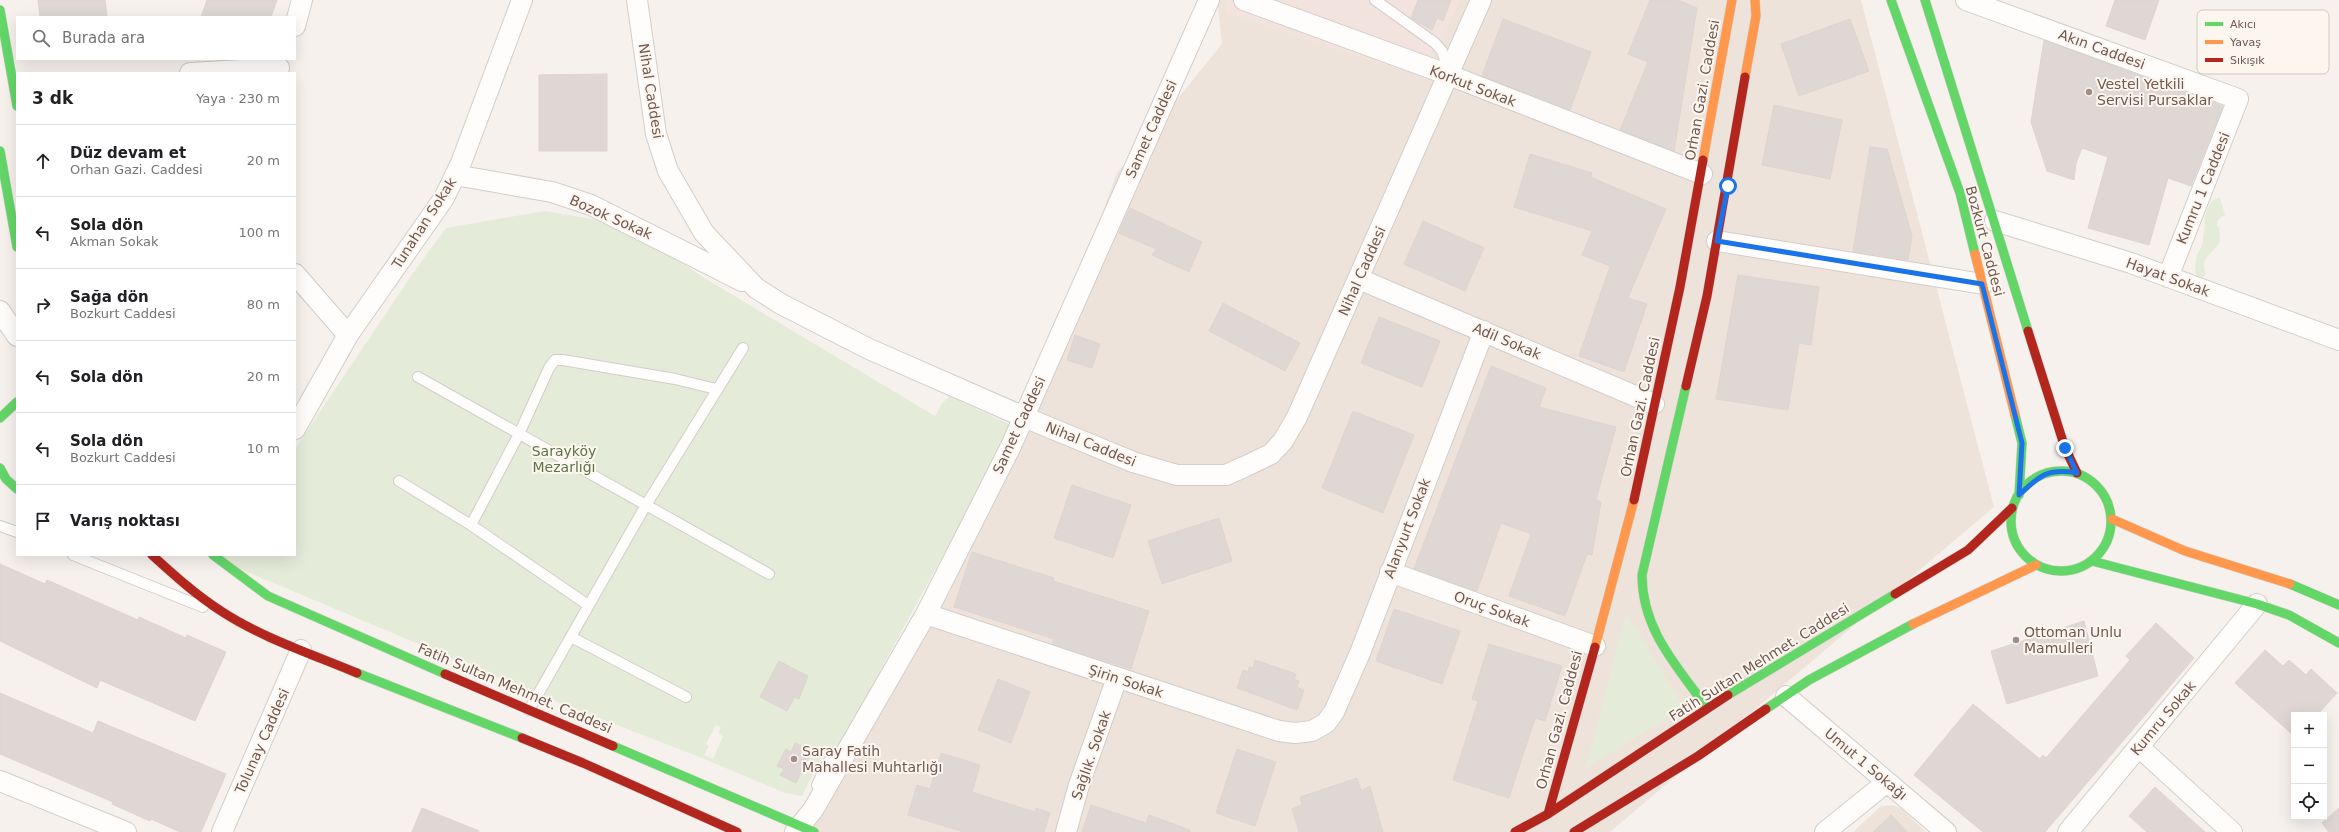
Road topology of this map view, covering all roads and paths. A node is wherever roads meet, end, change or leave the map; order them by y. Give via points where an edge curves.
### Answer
1 (302, 0) edge
2 (522, 0) edge
3 (638, 0) edge
4 (1209, 0) edge
5 (1244, 0) edge
6 (1375, 0) edge
7 (1481, 0) edge
8 (1732, 0) edge
9 (1755, 0) edge
10 (1891, 0) edge
11 (1924, 0) edge
12 (1966, 0) edge
13 (0, 10) edge
14 (296, 22) edge
15 (280, 67) edge
16 (205, 72) edge
17 (1449, 75) junction
18 (15, 86) edge
19 (16, 96) edge
20 (2238, 99) joint
21 (0, 150) edge
22 (1702, 174) junction
23 (455, 175) junction
24 (1995, 221) junction
25 (16, 241) edge
26 (1717, 241) junction
27 (296, 275) edge
28 (2168, 277) junction
29 (1359, 279) junction
30 (1982, 284) junction
31 (756, 288) junction
32 (0, 311) edge
33 (1484, 331) junction
34 (16, 335) edge
35 (348, 335) junction
36 (2339, 340) edge
37 (742, 348) dead end
38 (418, 377) dead end
39 (716, 389) junction
40 (16, 403) edge
41 (1668, 411) junction
42 (2, 416) edge
43 (1024, 417) junction
44 (0, 424) edge
45 (296, 427) edge
46 (519, 434) junction
47 (0, 468) edge
48 (2077, 473) junction
49 (399, 481) dead end
50 (16, 489) edge
51 (16, 490) edge
52 (7, 492) dead end
53 (2019, 495) junction
54 (646, 505) junction
55 (2012, 508) junction
56 (2112, 519) junction
57 (471, 525) junction
58 (0, 526) edge
59 (16, 532) edge
60 (75, 556) edge
61 (153, 556) edge
62 (218, 557) edge
63 (2092, 562) junction
64 (2036, 565) junction
65 (1390, 572) junction
66 (769, 574) dead end
67 (2257, 604) junction
68 (588, 605) junction
69 (2339, 605) edge
70 (926, 614) junction
71 (241, 623) junction
72 (571, 637) junction
73 (2339, 643) edge
74 (1594, 646) junction
75 (301, 650) junction
76 (1117, 678) junction
77 (1786, 696) junction
78 (686, 697) dead end
79 (1707, 708) junction
80 (529, 710) junction
81 (1326, 723) joint
82 (2139, 747) junction
83 (828, 762) dead end
84 (0, 781) edge
85 (1887, 782) junction
86 (1548, 814) junction
87 (801, 828) edge
88 (126, 832) edge
89 (222, 832) edge
90 (737, 832) edge
91 (1066, 832) edge
92 (1515, 832) edge
93 (1574, 832) edge
94 (1825, 832) edge
95 (1946, 832) edge
96 (2068, 832) edge
97 (2232, 832) edge

1 - 14 street
2 - 23 street, Tunahan Sokak
3 - 31 street, Nihal Caddesi via 656,134 668,171 704,233
4 - 43 street, Samet Caddesi
5 - 17 street, Korkut Sokak
6 - 17 lane via 1434,43 1446,60
7 - 17 street, Nihal Caddesi
8 - 22 street, Orhan Gazi. Caddesi
9 - 26 street, Orhan Gazi. Caddesi via 1756,16
10 - 30 street, Bozkurt Caddesi via 1960,193
11 - 24 street, Bozkurt Caddesi
12 - 20 street, Akın Caddesi
13 - 18 street
15 - 16 street
17 - 22 street, Korkut Sokak
17 - 29 street, Nihal Caddesi
18 - 19 street
20 - 28 street, Kumru 1 Caddesi
21 - 25 street
22 - 41 street, Orhan Gazi. Caddesi
23 - 31 street, Bozok Sokak via 552,192 591,206
23 - 35 street, Tunahan Sokak via 430,220
24 - 28 street, Hayat Sokak
24 - 48 street, Bozkurt Caddesi via 2065,448
26 - 30 street
26 - 41 street, Orhan Gazi. Caddesi via 1707,296
27 - 35 street
28 - 36 street, Hayat Sokak
29 - 33 street, Adil Sokak
29 - 43 street, Nihal Caddesi via 1297,417 1283,441 1271,454 1226,475 1177,475 1134,462
30 - 53 street, Bozkurt Caddesi via 2022,443
31 - 43 street, Nihal Caddesi via 781,304 869,349
32 - 34 street
33 - 41 street, Adil Sokak
33 - 65 street, Alanyurt Sokak
35 - 45 street, Tunahan Sokak
37 - 39 lane
38 - 46 lane
39 - 46 lane via 675,379 555,360
39 - 54 lane
40 - 42 street
41 - 74 street, Orhan Gazi. Caddesi via 1617,566
41 - 79 street, Orhan Gazi. Caddesi via 1642,575 1642,594 1646,613 1672,658
42 - 44 street
43 - 70 street, Samet Caddesi
46 - 54 lane
46 - 57 lane
47 - 50 street
48 - 53 street, Fatih Sultan Mehmet. Caddesi via 2061,470 2044,473
48 - 56 street, Fatih Sultan Mehmet. Caddesi via 2092,481 2103,494
49 - 57 lane
51 - 52 street
53 - 55 street, Fatih Sultan Mehmet. Caddesi
54 - 66 lane
54 - 68 lane
55 - 64 street, Fatih Sultan Mehmet. Caddesi via 2010,525 2014,541 2023,555
55 - 79 street, Fatih Sultan Mehmet. Caddesi via 1968,550
56 - 63 street via 2106,542
56 - 69 street via 2198,556 2289,582
57 - 68 lane
58 - 59 lane
60 - 71 lane
61 - 71 street via 220,611
62 - 80 street, Fatih Sultan Mehmet. Caddesi via 268,596
63 - 64 street, Fatih Sultan Mehmet. Caddesi via 2051,572
63 - 67 street
64 - 77 street via 1935,612 1809,680
65 - 74 street, Oruç Sokak
65 - 81 street, Alanyurt Sokak via 1360,653 1334,712
67 - 73 street via 2289,615
67 - 82 street, Kumru Sokak
68 - 72 lane
70 - 76 street, Şirin Sokak
70 - 87 street, Samet Caddesi
71 - 75 street
72 - 78 lane
72 - 80 lane
74 - 86 street, Orhan Gazi. Caddesi
75 - 89 street, Tolunay Caddesi
75 - 90 street via 583,763
76 - 81 street, Şirin Sokak via 1279,731 1312,731
76 - 91 street, Sağlık. Sokak via 1079,785
77 - 85 street, Umut 1 Sokağı
77 - 93 street via 1698,756
79 - 86 street, Fatih Sultan Mehmet. Caddesi
80 - 87 street, Fatih Sultan Mehmet. Caddesi
82 - 96 street, Kumru Sokak
82 - 97 street
83 - 87 lane
84 - 88 street
85 - 94 street
85 - 95 street, Umut 1 Sokağı
86 - 92 street, Fatih Sultan Mehmet. Caddesi

